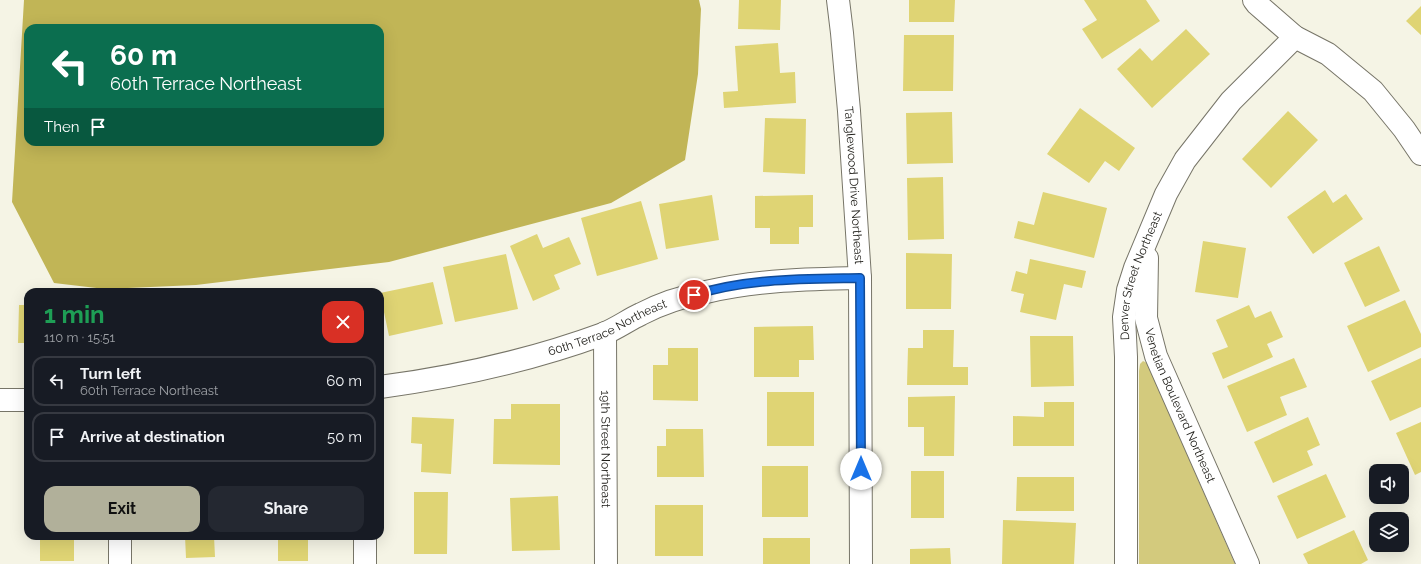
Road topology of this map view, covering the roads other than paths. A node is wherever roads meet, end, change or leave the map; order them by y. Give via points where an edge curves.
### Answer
1 (838, 0) edge
2 (1254, 0) edge
3 (1295, 37) junction
4 (1421, 154) edge
5 (1147, 238) junction
6 (860, 278) junction
7 (605, 333) junction
8 (384, 386) edge
9 (0, 400) edge
10 (24, 400) edge
11 (120, 540) edge
12 (365, 540) edge
13 (120, 564) edge
14 (365, 564) edge
15 (606, 564) edge
16 (861, 564) edge
17 (1126, 564) edge
18 (1248, 564) edge

1 - 6 street, Tanglewood Drive Northeast via 849,111
2 - 3 street
3 - 4 street via 1328,54 1372,91
3 - 5 street, Denver Street Northeast via 1232,100 1204,134 1185,160 1166,194
5 - 17 street, Denver Street Northeast via 1128,290 1124,317
5 - 18 street, Venetian Boulevard Northeast via 1146,318 1156,356
6 - 7 street, 60th Terrace Northeast via 776,280 712,290 642,313
6 - 16 street, Tanglewood Drive Northeast
7 - 8 street, 60th Terrace Northeast via 506,363 430,380
7 - 15 street, 19th Street Northeast
9 - 10 street
11 - 13 street
12 - 14 street

